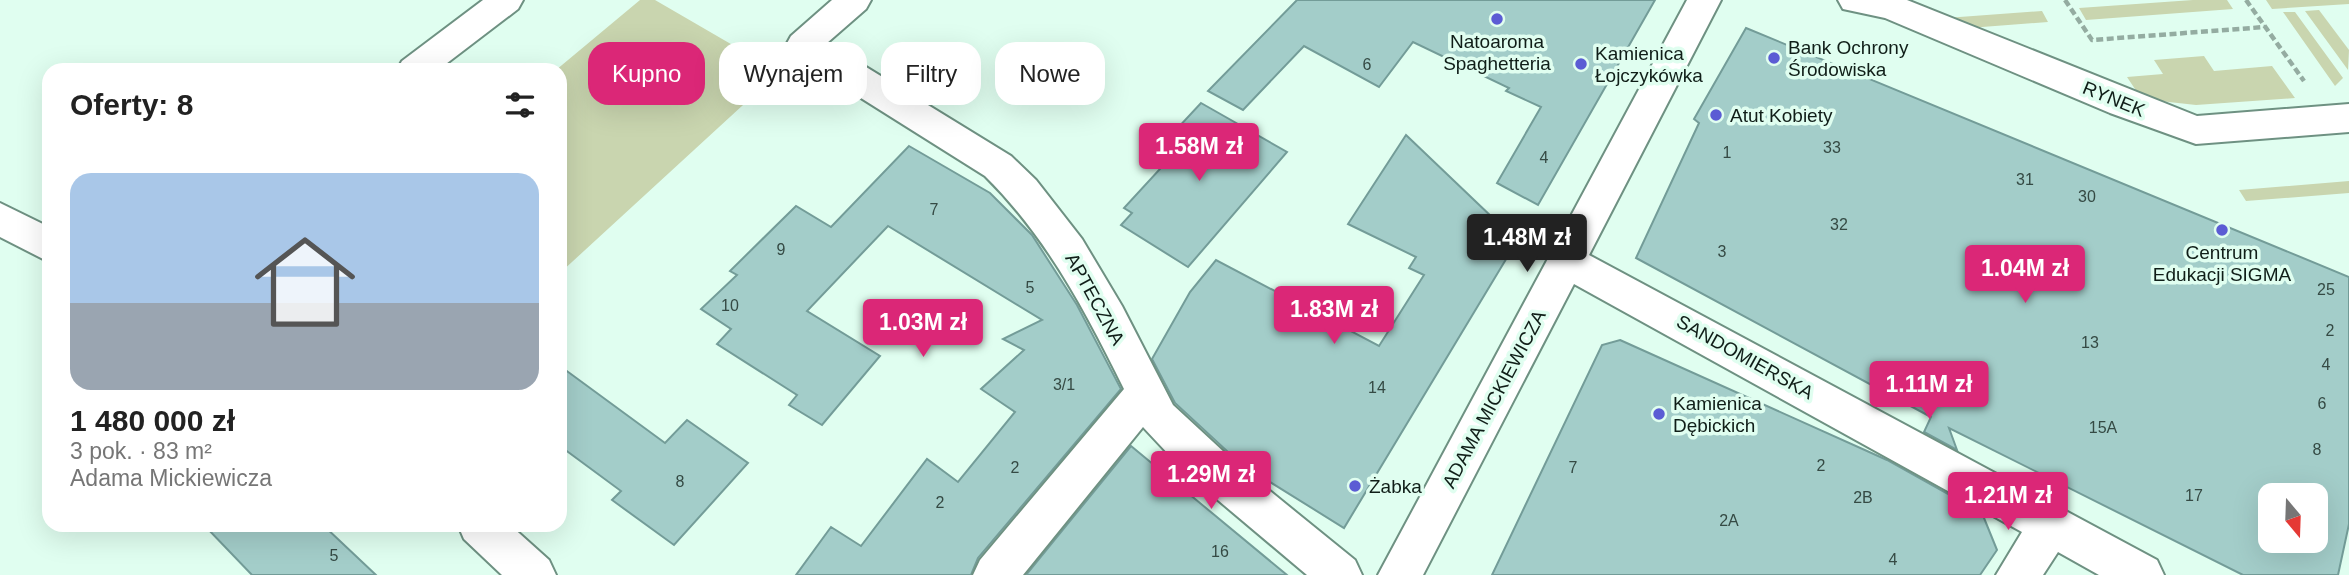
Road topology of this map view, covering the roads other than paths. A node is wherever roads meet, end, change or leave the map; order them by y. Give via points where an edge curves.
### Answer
1 (506, 0) edge
2 (855, 0) edge
3 (1704, 0) edge
4 (1855, 0) edge
5 (1889, 3) edge
6 (423, 63) edge
7 (2349, 118) edge
8 (0, 218) edge
9 (42, 242) edge
10 (1567, 262) junction
11 (1146, 393) junction
12 (2052, 524) junction
13 (487, 532) edge
14 (534, 575) edge
15 (995, 575) edge
16 (1340, 575) edge
17 (1399, 575) edge
18 (2018, 575) edge
19 (2142, 575) edge

1 - 6 street
2 - 11 street, APTECZNA via 803,46 998,166 1018,183 1070,253
3 - 10 street, ADAMA MICKIEWICZA
4 - 5 street, RYNEK
5 - 7 street, RYNEK via 2196,130
8 - 9 street
10 - 12 street, SANDOMIERSKA
10 - 17 street, ADAMA MICKIEWICZA
11 - 15 street
11 - 16 street, APTECZNA via 1159,418 1180,440
12 - 18 street
12 - 19 street, SANDOMIERSKA
13 - 14 street

